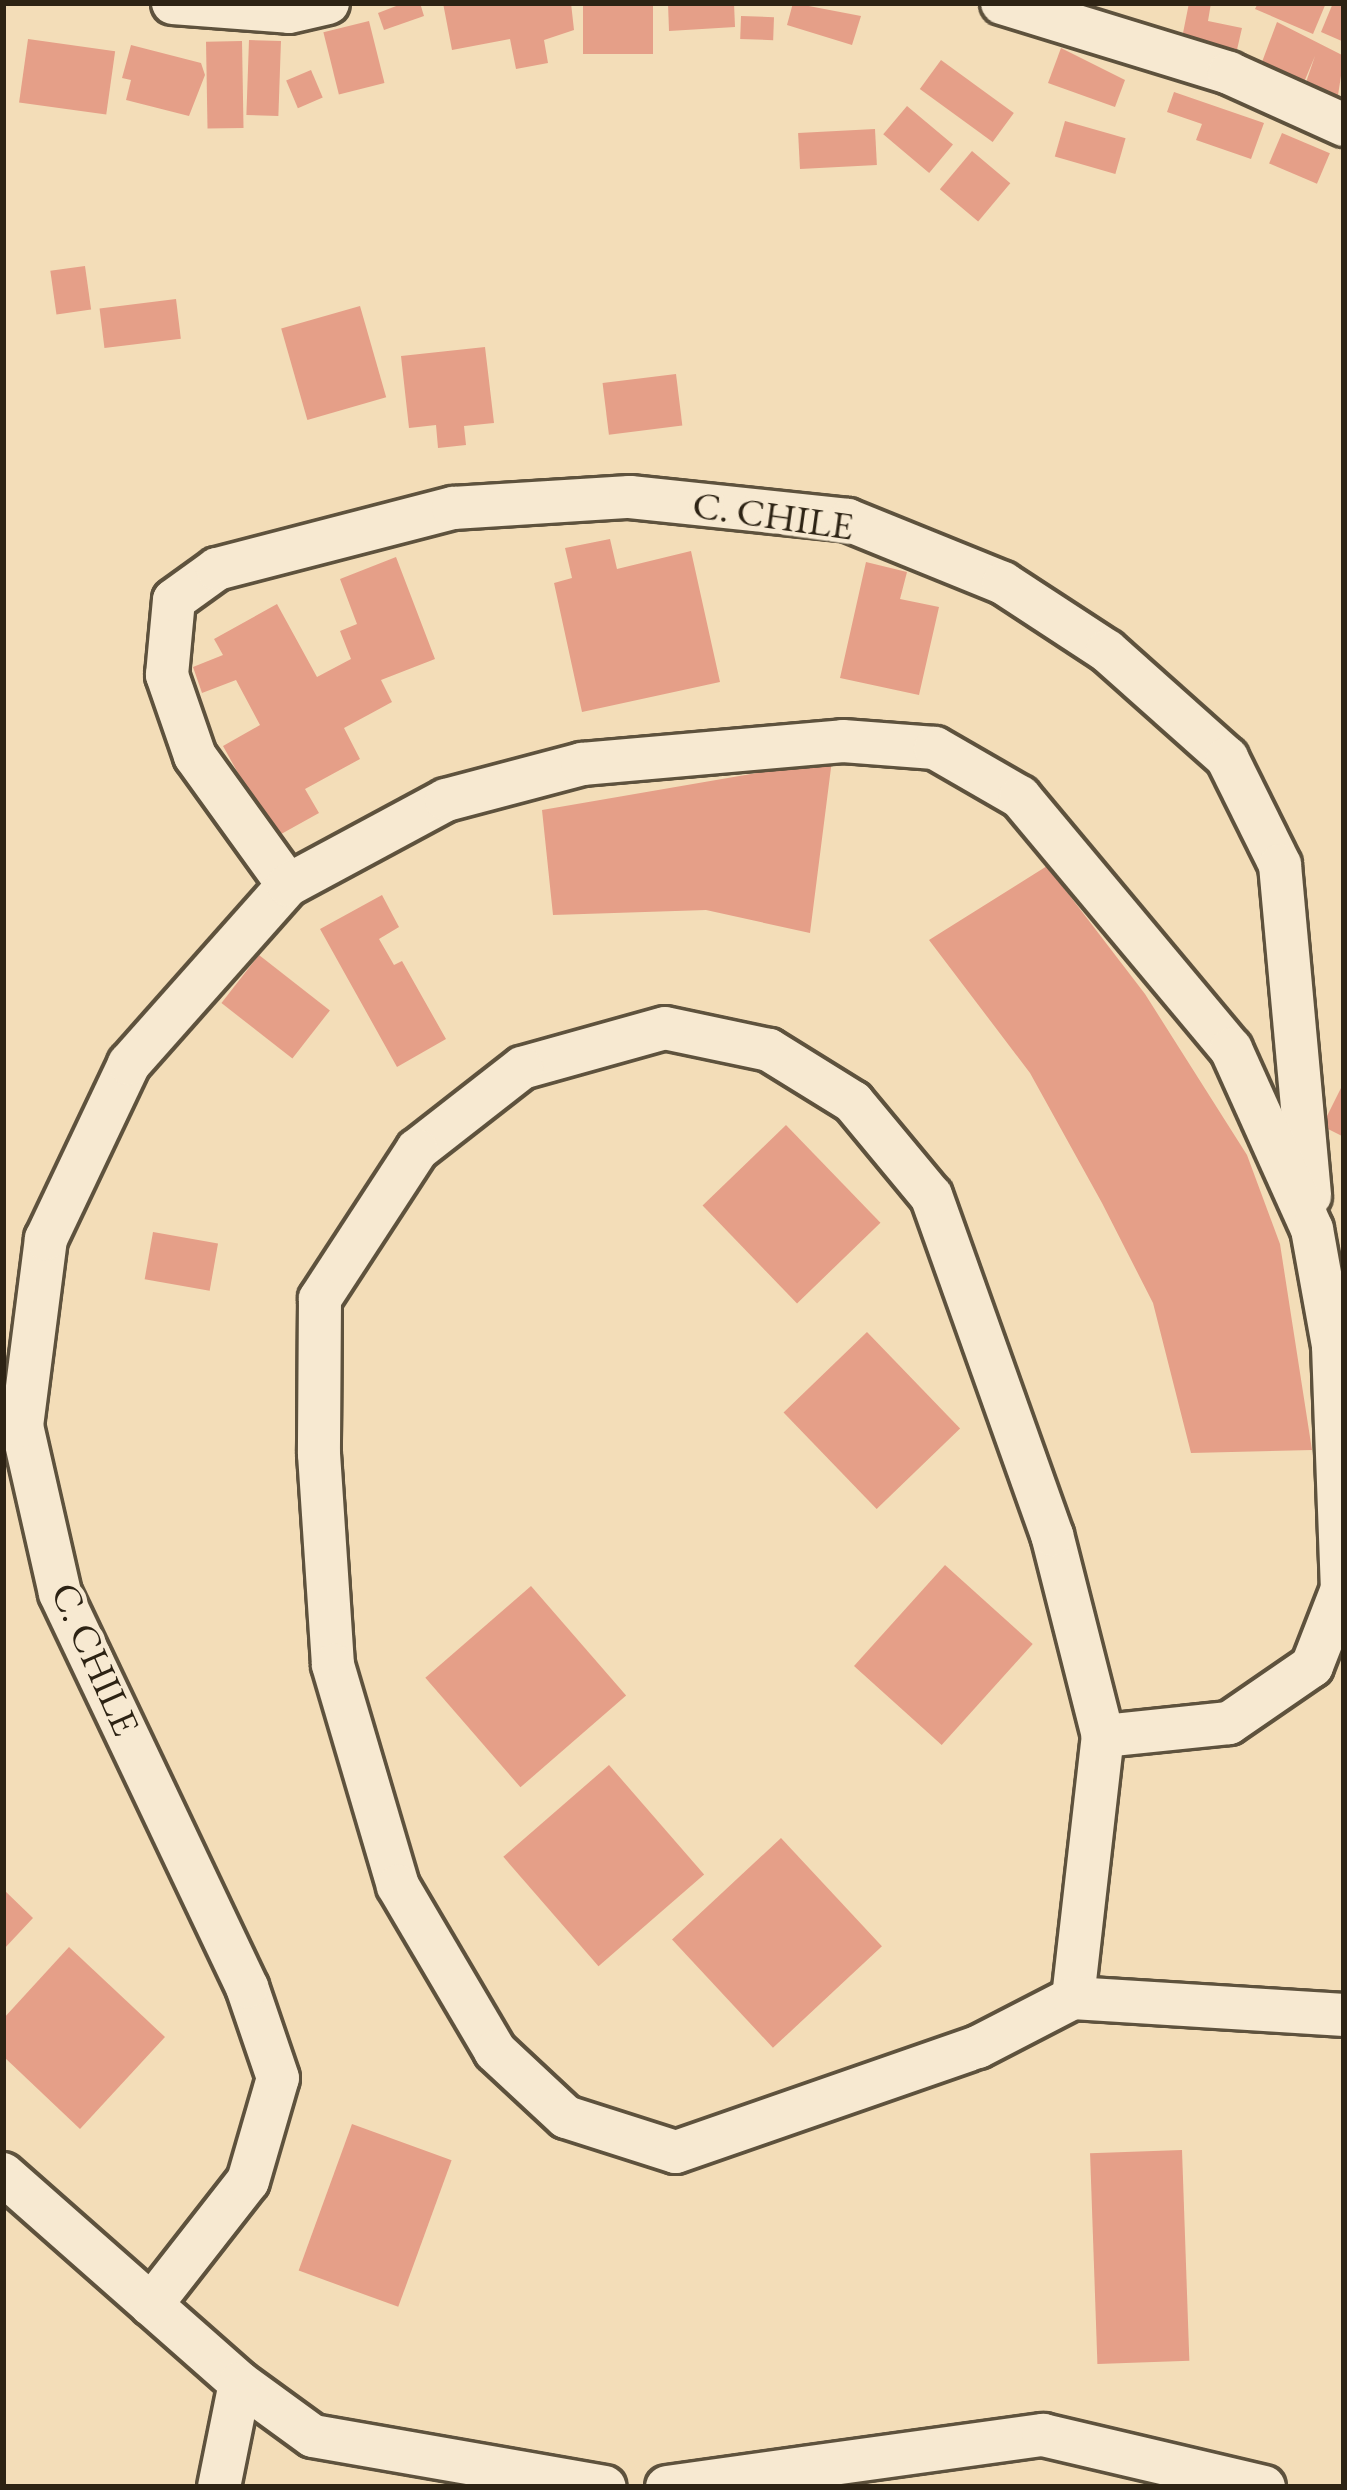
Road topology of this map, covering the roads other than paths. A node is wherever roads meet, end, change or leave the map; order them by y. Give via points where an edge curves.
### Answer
1 (173, 3) edge
2 (328, 3) edge
3 (1002, 3) edge
4 (1344, 125) edge
5 (288, 885) junction
6 (1312, 1228) junction
7 (1103, 1736) junction
8 (1073, 1998) junction
9 (1344, 2015) edge
10 (3, 2174) edge
11 (151, 2305) junction
12 (240, 2384) junction
13 (219, 2487) edge
14 (605, 2487) edge
15 (667, 2487) edge
16 (1264, 2487) edge

1 - 2 street via 289,12
3 - 4 street via 1229,73
5 - 6 street, C. CHILE via 446,800 582,764 843,741 935,748 1020,797 1231,1049
5 - 6 street, C. CHILE via 195,756 167,675 174,600 218,569 453,508 630,497 848,520 1003,583 1107,651 1227,758 1280,865
5 - 11 street, C. CHILE via 129,1064 46,1239 22,1426 60,1593 247,1987 278,2078 248,2181
6 - 7 street, C. CHILE via 1333,1346 1342,1589 1312,1666 1229,1723
7 - 8 street
7 - 8 street via 1052,1535 931,1196 853,1102 769,1050 665,1028 522,1068 417,1150 320,1299 319,1454 333,1665 398,1886 495,2050 566,2116 676,2152 978,2048
8 - 9 street
10 - 11 street
11 - 12 street
12 - 13 street
12 - 14 street via 313,2436
15 - 16 street via 1043,2435

